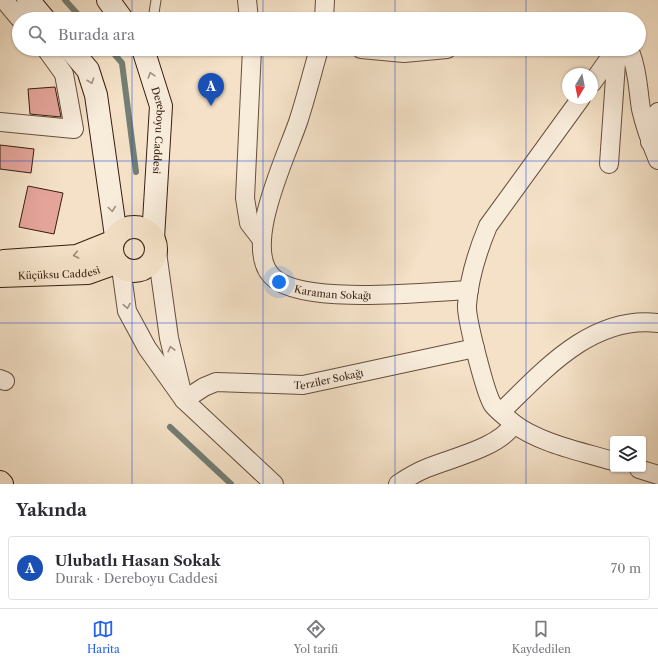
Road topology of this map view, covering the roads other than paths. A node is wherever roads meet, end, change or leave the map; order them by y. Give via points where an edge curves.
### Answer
1 (4, 0) edge
2 (28, 0) edge
3 (108, 0) edge
4 (156, 0) edge
5 (247, 0) edge
6 (325, 0) edge
7 (14, 12) edge
8 (38, 12) edge
9 (117, 12) edge
10 (154, 12) edge
11 (248, 12) edge
12 (324, 12) edge
13 (51, 56) edge
14 (76, 56) edge
15 (145, 56) edge
16 (252, 56) edge
17 (317, 56) edge
18 (613, 56) edge
19 (618, 56) edge
20 (632, 56) edge
21 (598, 75) edge
22 (577, 104) edge
23 (658, 112) edge
24 (0, 122) edge
25 (650, 142) junction
26 (658, 160) edge
27 (610, 164) dead end
28 (262, 240) junction
29 (154, 242) junction
30 (116, 252) junction
31 (0, 262) edge
32 (0, 276) edge
33 (469, 290) junction
34 (658, 323) edge
35 (475, 348) junction
36 (184, 400) junction
37 (501, 412) junction
38 (514, 424) junction
39 (610, 460) edge
40 (646, 471) edge
41 (658, 475) edge
42 (0, 482) edge
43 (2, 484) edge
44 (274, 484) edge
45 (398, 484) edge

1 - 7 street
2 - 8 main road
3 - 9 main road
4 - 10 lane
5 - 11 street
6 - 12 street
13 - 24 street via 64,74 74,129
14 -> 30 main road via 88,70 96,95
29 -> 15 main road, Dereboyu Caddesi via 161,106
16 - 28 street via 245,198 249,223
17 - 28 street, Karaman Sokağı via 297,122 269,195
18 - 21 street
19 - 27 street
20 - 25 street
22 - 33 street via 488,226 480,245
23 - 25 street
25 - 26 street
28 - 33 street, Karaman Sokağı via 264,263 274,279 292,289 339,295
29 - 30 main road via 149,232 135,227 128,228
29 - 30 main road via 156,253 149,266 136,271
36 -> 29 street via 169,338
30 -> 31 main road, Küçüksu Caddesi
30 - 32 main road, Küçüksu Caddesi via 88,273
30 -> 36 street via 127,312 147,348
33 - 35 street via 466,306
34 - 37 street via 642,321 585,338 555,359
35 - 36 street, Terziler Sokağı via 303,385 216,382
35 - 37 street via 492,404
36 - 44 street
37 - 38 street
38 - 39 street via 548,442
38 - 45 street via 507,433 495,441 426,469
40 - 41 street
42 - 43 main road

